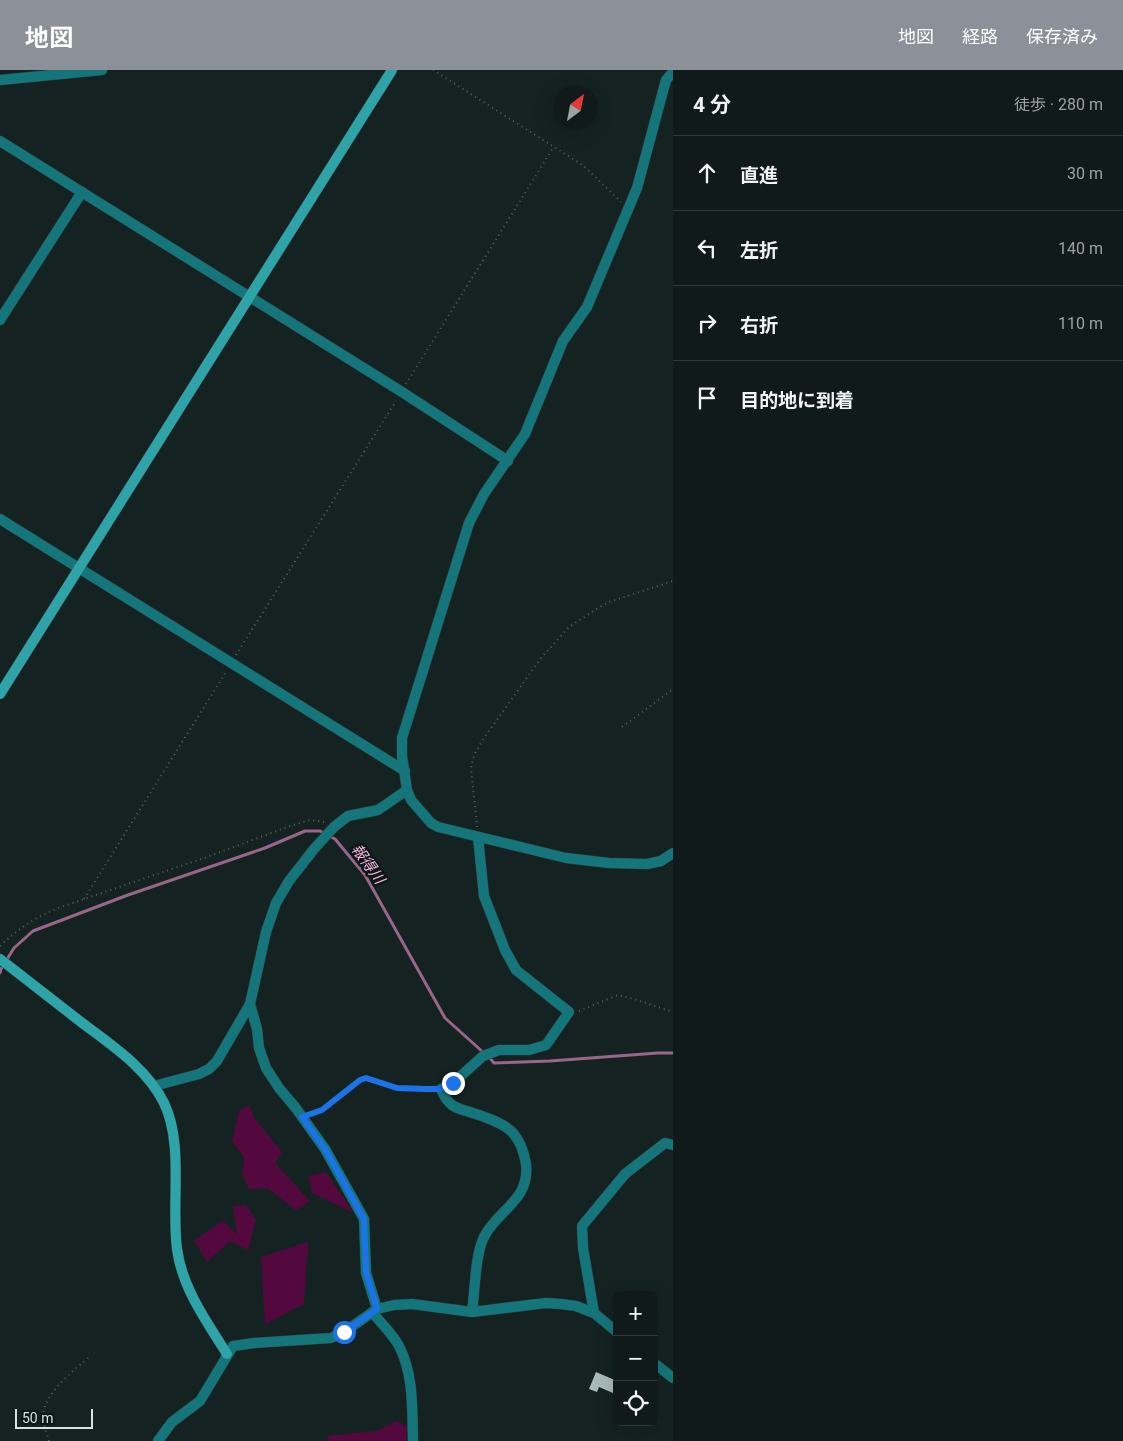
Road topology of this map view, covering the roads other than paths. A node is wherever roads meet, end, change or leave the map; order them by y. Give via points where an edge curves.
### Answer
1 (102, 70) edge
2 (392, 70) edge
3 (673, 72) edge
4 (0, 80) edge
5 (0, 141) edge
6 (82, 192) junction
7 (249, 297) junction
8 (0, 320) edge
9 (508, 461) junction
10 (0, 519) edge
11 (79, 569) junction
12 (0, 694) edge
13 (405, 771) junction
14 (407, 790) junction
15 (478, 837) junction
16 (673, 853) edge
17 (0, 959) edge
18 (250, 1004) junction
19 (154, 1086) junction
20 (673, 1145) edge
21 (375, 1311) junction
22 (472, 1312) junction
23 (594, 1313) junction
24 (613, 1329) edge
25 (227, 1354) junction
26 (658, 1365) edge
27 (673, 1378) edge
28 (158, 1441) edge
29 (413, 1441) edge

1 - 4 street
2 - 7 street
3 - 9 street via 666,80 628,209 586,308 563,341 526,434
5 - 6 street
6 - 7 street
6 - 8 street
7 - 9 street
7 - 11 street
9 - 13 street via 484,494 469,523 402,738
10 - 11 street
11 - 12 street
11 - 13 street
13 - 14 street
14 - 15 street via 411,800 431,823
14 - 18 street via 378,810 348,816 314,849 289,881 276,903 266,932
15 - 16 street via 566,858 609,863 647,864
15 - 22 street via 484,896 505,950 516,970 569,1012 546,1045 529,1050 499,1050 483,1056 453,1083 440,1089 449,1104 512,1132 522,1145 525,1158 527,1173 524,1187 490,1228 478,1254
17 - 19 street via 119,1051
18 - 19 street via 231,1039 209,1069
18 - 21 street via 266,1068 325,1149 364,1219 366,1272
19 - 25 street via 164,1104 175,1147 174,1215 182,1270 202,1316
20 - 23 street via 665,1143 624,1174 582,1226
21 - 22 street via 412,1304
21 - 25 street via 331,1338 233,1346
21 - 29 street via 399,1347 408,1369
22 - 23 street via 546,1303 576,1306
23 - 24 street
25 - 28 street via 200,1401 172,1422
26 - 27 street

